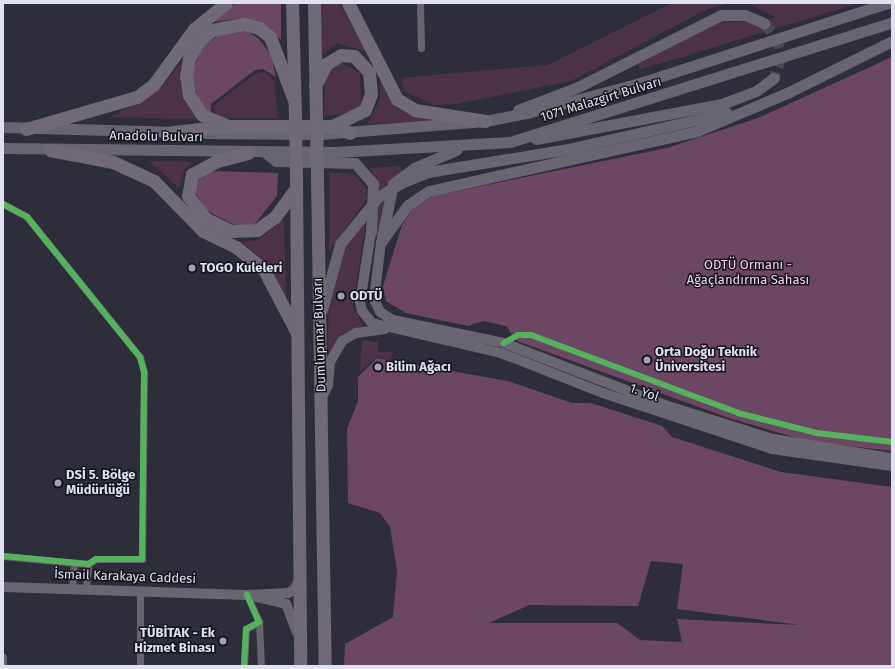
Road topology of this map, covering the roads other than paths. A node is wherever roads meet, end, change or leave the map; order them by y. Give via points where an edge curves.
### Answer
1 (226, 3) edge
2 (292, 3) edge
3 (314, 3) edge
4 (348, 3) edge
5 (420, 3) edge
6 (888, 3) edge
7 (892, 22) edge
8 (764, 23) tunnel mouth
9 (892, 41) edge
10 (421, 48) dead end
11 (774, 78) tunnel mouth
12 (315, 86) junction
13 (294, 100) junction
14 (743, 110) junction
15 (485, 121) junction
16 (228, 126) junction
17 (332, 126) junction
18 (3, 128) edge
19 (26, 129) junction
20 (173, 132) junction
21 (350, 133) junction
22 (304, 134) joint
23 (510, 142) junction
24 (467, 146) junction
25 (3, 148) edge
26 (50, 150) junction
27 (368, 151) junction
28 (308, 152) joint
29 (248, 153) junction
30 (266, 153) junction
31 (355, 163) junction
32 (296, 182) junction
33 (3, 204) edge
34 (371, 232) joint
35 (381, 242) junction
36 (394, 323) junction
37 (318, 328) junction
38 (298, 335) junction
39 (473, 341) junction
40 (322, 397) junction
41 (637, 400) junction
42 (892, 458) edge
43 (892, 466) edge
44 (3, 556) edge
45 (74, 563) junction
46 (300, 563) junction
47 (88, 564) junction
48 (3, 587) edge
49 (72, 587) junction
50 (86, 588) junction
51 (140, 592) junction
52 (247, 595) junction
53 (259, 622) junction
54 (300, 640) junction
55 (3, 657) edge
56 (3, 666) edge
57 (140, 666) edge
58 (244, 666) edge
59 (261, 666) edge
60 (300, 666) edge
61 (325, 666) edge

1 - 19 highway via 194,29 154,84 137,97
2 - 13 highway, Dumlupınar Bulvarı
3 - 12 highway, Dumlupınar Bulvarı
4 - 15 highway via 397,99 415,110
5 - 10 street
6 - 15 main road, 1071 Malazgirt Bulvarı via 598,96
7 - 23 main road, 1071 Malazgirt Bulvarı
8 - 15 main road via 745,15 721,15 578,87
9 - 14 main road via 787,93
11 - 23 main road via 756,91 722,104 554,138
12 - 17 highway via 326,64 341,55 354,56 369,72 371,94 365,110
12 - 37 highway, Dumlupınar Bulvarı, bridge
13 - 16 highway via 277,49 265,33 244,24 212,30 199,41 189,58 186,77 189,94 202,115
13 - 32 highway, Dumlupınar Bulvarı, bridge
14 - 35 main road via 697,131 429,191 408,205
14 - 37 main road, bridge via 568,149 428,172 408,180 378,197 340,244
15 - 21 main road, 1071 Malazgirt Bulvarı
16 - 17 highway
16 - 20 highway
17 - 21 highway
18 - 19 main road, Anadolu Bulvarı
19 - 20 main road, Anadolu Bulvarı
20 - 22 main road, Anadolu Bulvarı
21 - 22 main road, 1071 Malazgirt Bulvarı
23 - 24 main road, 1071 Malazgirt Bulvarı
24 - 27 main road, 1071 Malazgirt Bulvarı
24 - 35 main road via 426,162 393,184
25 - 26 main road, Anadolu Bulvarı
26 - 29 main road, Anadolu Bulvarı
26 - 38 highway via 113,162 154,181 203,231 241,250 264,270 278,291
27 - 28 main road, 1071 Malazgirt Bulvarı
27 - 31 main road
28 - 30 main road, Anadolu Bulvarı
29 - 30 main road, Anadolu Bulvarı
29 - 32 highway via 215,162 192,174 188,196 205,218 231,232 257,230 275,217
30 - 31 main road via 276,161
31 - 34 main road via 373,184
32 - 38 highway, Dumlupınar Bulvarı
33 - 47 street via 27,216 140,357 144,372 142,559 96,559
34 - 36 main road via 361,293 362,311 372,323
35 - 36 main road via 374,299 380,312
36 - 39 main road, 1. Yol
36 - 39 main road via 452,332
36 - 40 main road via 356,333 342,341 330,362 328,385
37 - 40 highway, Dumlupınar Bulvarı
38 - 46 highway, Dumlupınar Bulvarı
39 - 41 main road, 1. Yol via 504,343
40 - 61 highway, Dumlupınar Bulvarı
41 - 42 main road, 1. Yol via 773,438
41 - 43 main road, 1. Yol via 772,449
44 - 45 street
45 - 47 street
45 - 49 street
46 - 52 main road, İsmail Karakaya Caddesi via 298,585 294,590
46 - 54 highway, Dumlupınar Bulvarı
47 - 50 street
48 - 49 main road, İsmail Karakaya Caddesi
49 - 50 main road, İsmail Karakaya Caddesi
50 - 51 main road, İsmail Karakaya Caddesi
51 - 52 main road, İsmail Karakaya Caddesi
51 - 57 street
52 - 53 street
52 - 54 main road, İsmail Karakaya Caddesi via 286,604
53 - 58 street via 246,629
53 - 59 street
54 - 60 highway, Dumlupınar Bulvarı
55 - 56 street

